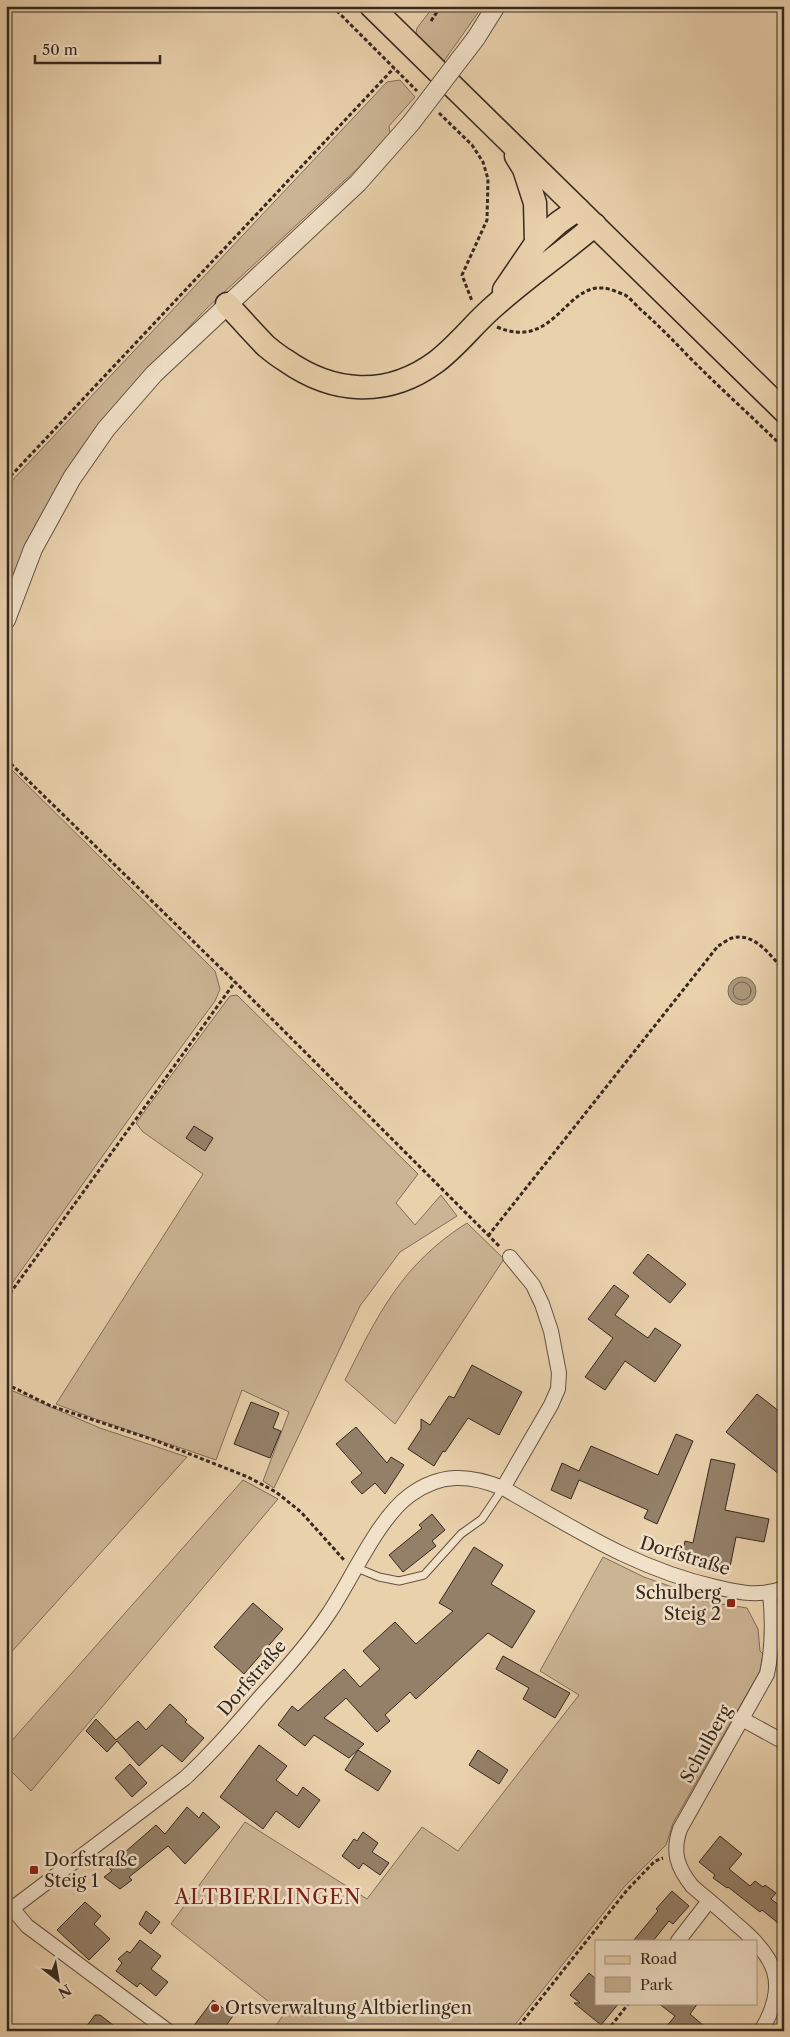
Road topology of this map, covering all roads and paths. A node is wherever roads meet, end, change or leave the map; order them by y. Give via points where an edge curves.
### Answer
1 (371, 6) edge
2 (441, 6) edge
3 (496, 6) edge
4 (430, 21) dead end
5 (394, 68) dead end
6 (510, 144) junction
7 (578, 209) junction
8 (594, 225) junction
9 (536, 243) junction
10 (227, 304) junction
11 (492, 308) junction
12 (784, 411) edge
13 (6, 480) edge
14 (6, 620) edge
15 (6, 759) edge
16 (782, 968) dead end
17 (235, 982) junction
18 (488, 1236) junction
19 (510, 1257) joint
20 (6, 1299) edge
21 (6, 1384) edge
22 (502, 1488) junction
23 (357, 1568) junction
24 (784, 1588) edge
25 (770, 1593) junction
26 (779, 1628) edge
27 (742, 1719) junction
28 (784, 1742) edge
29 (676, 1854) junction
30 (709, 1901) junction
31 (9, 1910) edge
32 (679, 1940) edge
33 (755, 1940) edge
34 (758, 1942) edge
35 (627, 2004) edge
36 (168, 2031) edge
37 (515, 2031) edge
38 (607, 2031) edge
39 (761, 2031) edge

1 - 6 main road
2 - 4 path
3 - 10 street, bridge via 476,38 411,123 358,183
5 - 13 path
6 - 7 main road
6 - 9 main road via 524,169 535,203
7 - 8 main road
7 - 9 main road
8 - 11 main road
8 - 12 main road
9 - 11 main road
10 - 11 main road via 267,348 300,371 322,381 360,387 378,386 416,375 437,361
10 - 14 street via 154,374 106,429 72,478 33,549
15 - 17 path
16 - 18 path via 761,944 747,938 733,938 718,946
17 - 18 path
17 - 20 path
18 - 19 path
19 - 22 street via 533,1285 542,1304 559,1373 558,1389 551,1405
21 - 23 path via 51,1406 154,1440 248,1477 276,1492 301,1512 344,1560
22 - 23 lane via 482,1519 461,1534 424,1575 399,1581
22 - 23 street, Dorfstraße via 483,1479 447,1478 410,1494 384,1522
22 - 25 street, Dorfstraße via 620,1555 657,1570 726,1590
23 - 31 street, Dorfstraße via 298,1655 209,1756 185,1778
24 - 25 street, Dorfstraße
25 - 26 street, Schulberg
26 - 27 street, Schulberg via 767,1674
27 - 28 street
27 - 29 street, Schulberg via 680,1829
29 - 30 street via 684,1875
29 - 37 path via 655,1861 627,1890
30 - 32 street
30 - 33 street
31 - 36 street
34 - 39 street via 776,1968 778,1994 774,2009
35 - 38 path

